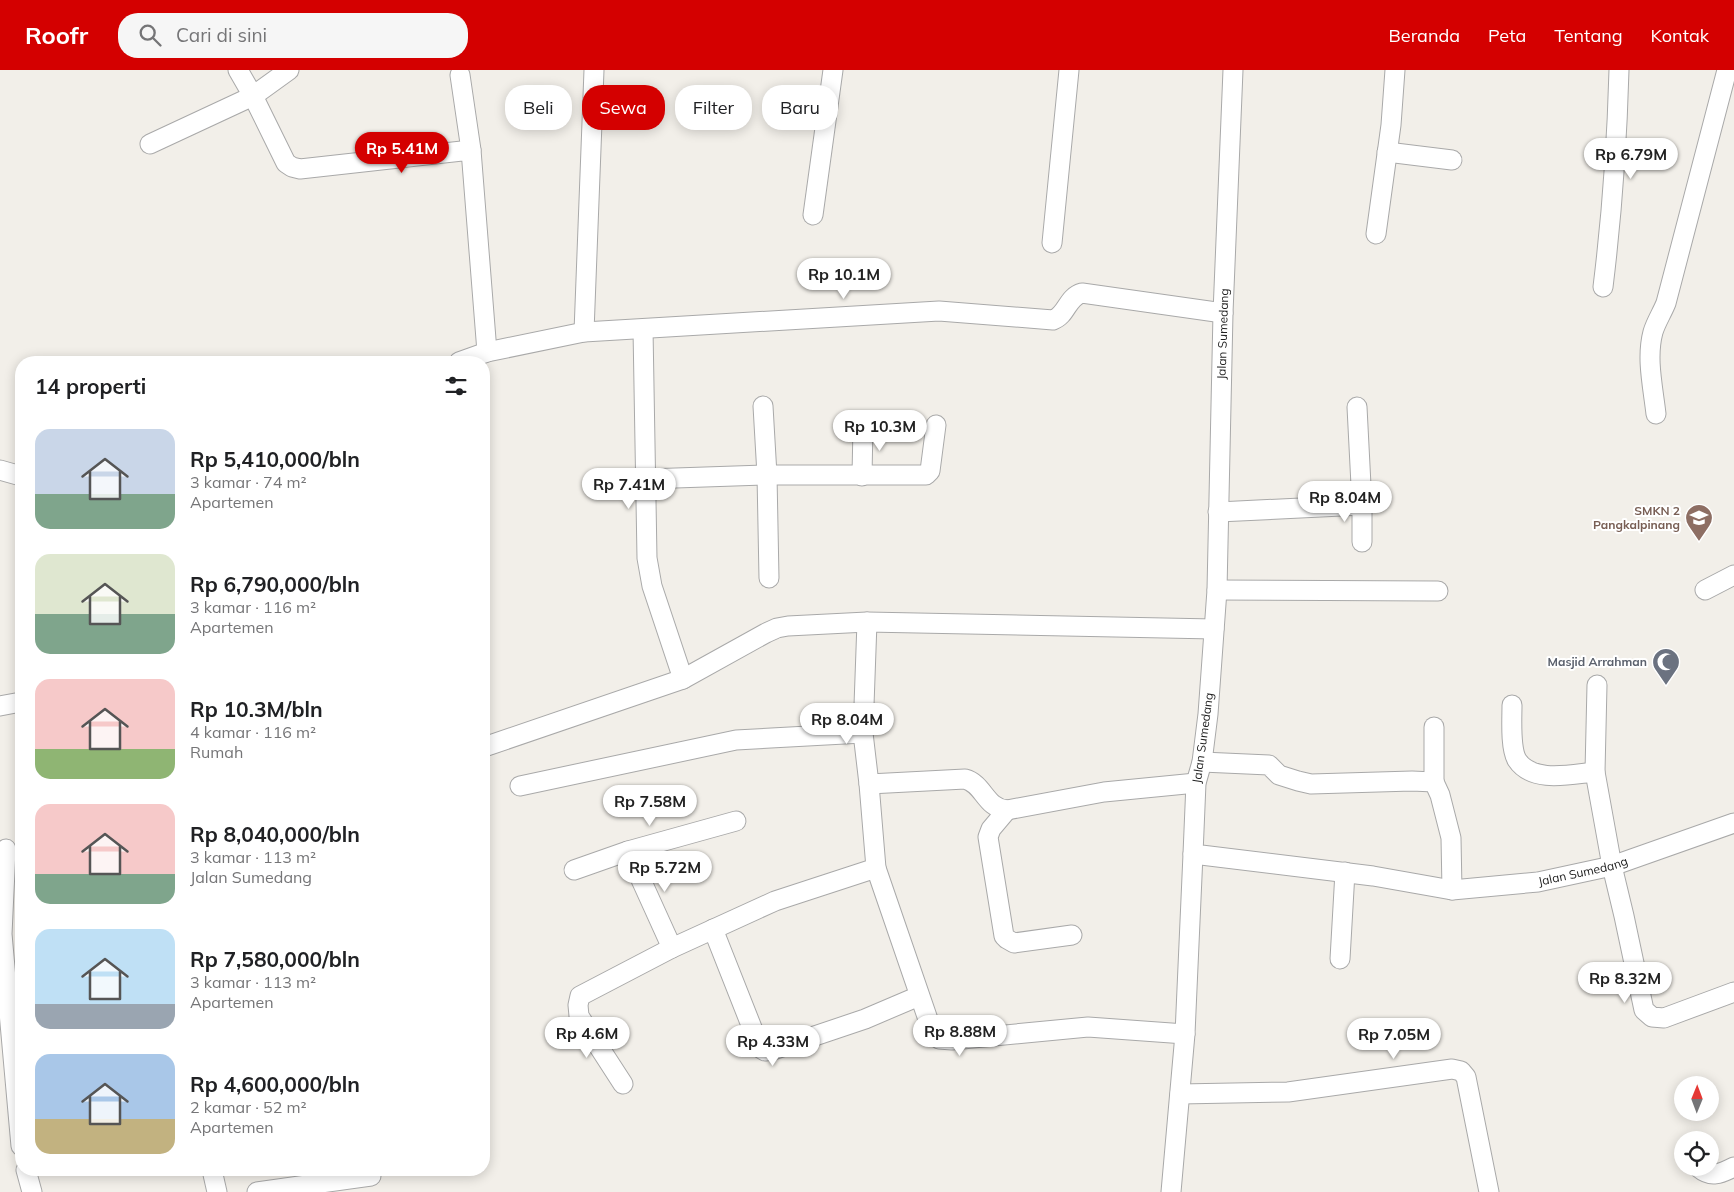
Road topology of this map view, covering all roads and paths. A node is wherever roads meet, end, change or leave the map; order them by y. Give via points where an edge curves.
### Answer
1 (238, 70) edge
2 (289, 70) edge
3 (594, 70) edge
4 (833, 70) edge
5 (1069, 70) edge
6 (1233, 70) edge
7 (1395, 70) edge
8 (1619, 70) edge
9 (1727, 70) edge
10 (460, 75) dead end
11 (253, 96) junction
12 (150, 144) dead end
13 (471, 150) junction
14 (1388, 152) junction
15 (1452, 160) dead end
16 (814, 215) dead end
17 (1376, 234) dead end
18 (1052, 243) dead end
19 (1603, 287) dead end
20 (1223, 313) junction
21 (643, 329) junction
22 (584, 332) junction
23 (487, 352) junction
24 (476, 356) edge
25 (763, 406) dead end
26 (1357, 407) dead end
27 (1656, 414) dead end
28 (936, 425) dead end
29 (863, 426) dead end
30 (0, 470) edge
31 (15, 474) edge
32 (767, 475) junction
33 (862, 476) junction
34 (646, 479) junction
35 (1362, 506) junction
36 (1218, 512) junction
37 (1362, 542) dead end
38 (1734, 575) edge
39 (769, 578) dead end
40 (1217, 590) junction
41 (1705, 590) dead end
42 (1438, 591) dead end
43 (867, 622) junction
44 (1214, 629) junction
45 (683, 679) junction
46 (1597, 685) dead end
47 (15, 703) edge
48 (1512, 705) dead end
49 (0, 706) edge
50 (1434, 727) dead end
51 (863, 733) junction
52 (490, 745) edge
53 (1202, 762) junction
54 (1595, 772) junction
55 (1196, 782) junction
56 (1434, 782) junction
57 (869, 784) junction
58 (520, 786) dead end
59 (1007, 810) junction
60 (736, 821) dead end
61 (1734, 823) edge
62 (6, 849) dead end
63 (628, 851) junction
64 (1193, 854) junction
65 (1612, 866) junction
66 (876, 868) junction
67 (574, 870) dead end
68 (1346, 872) junction
69 (1452, 890) junction
70 (713, 929) junction
71 (1072, 935) dead end
72 (672, 948) junction
73 (1340, 959) dead end
74 (1734, 992) edge
75 (919, 996) junction
76 (10, 997) edge
77 (1185, 1034) junction
78 (15, 1065) edge
79 (622, 1084) dead end
80 (1180, 1094) junction
81 (1734, 1167) edge
82 (1719, 1174) edge
83 (28, 1176) edge
84 (213, 1176) edge
85 (371, 1176) dead end
86 (32, 1192) edge
87 (217, 1192) edge
88 (257, 1192) edge
89 (1171, 1192) edge
90 (1489, 1192) edge

1 - 11 street
2 - 11 street
3 - 22 street
4 - 16 street
5 - 18 street
6 - 20 street, Jalan Sumedang
7 - 14 street
8 - 19 street via 1617,150
9 - 27 street via 1666,303 1654,330 1650,361
10 - 13 street
11 - 12 street
11 - 13 street via 286,163 300,169
13 - 23 street
14 - 15 street
14 - 17 street
20 - 21 street via 1082,293 1076,295 1062,315 1053,320 939,311
20 - 36 street, Jalan Sumedang
21 - 22 street
21 - 34 street
22 - 23 street
23 - 24 street
25 - 32 street
26 - 35 street
28 - 33 street via 930,471 926,475
29 - 33 street
30 - 31 street
32 - 33 street
32 - 34 street
32 - 39 street
34 - 45 street via 647,558 652,586
35 - 36 street
35 - 37 street
36 - 40 street, Jalan Sumedang
38 - 41 street
40 - 42 street
40 - 44 street, Jalan Sumedang
43 - 44 street
43 - 45 street via 777,628
43 - 51 street
44 - 53 street, Jalan Sumedang
45 - 52 street
46 - 54 street
47 - 49 street
48 - 54 street via 1516,759 1524,766 1535,774
50 - 56 street
51 - 57 street
51 - 58 street via 736,740
53 - 55 street, Jalan Sumedang
53 - 56 street via 1269,765 1279,774 1311,784
54 - 65 street
55 - 59 street via 1104,792
55 - 64 street, Jalan Sumedang
56 - 69 street via 1452,838
57 - 59 street via 965,778 976,785 994,806
57 - 66 street
59 - 71 street via 988,837 1004,936 1014,942
60 - 63 street
61 - 65 street, Jalan Sumedang
62 - 76 street via 2,934
63 - 67 street
63 - 72 street
64 - 68 street, Jalan Sumedang
64 - 77 street
65 - 69 street, Jalan Sumedang via 1538,882
65 - 74 street via 1644,1010 1652,1017 1664,1018
66 - 70 street via 775,901
66 - 75 street
68 - 69 street, Jalan Sumedang
68 - 73 street
70 - 72 street
70 - 75 street via 760,1048 765,1051 865,1019
72 - 79 street via 580,996 579,1016
75 - 77 street via 933,1034 944,1040 1088,1028
76 - 78 street
77 - 80 street
80 - 89 street
80 - 90 street via 1288,1092 1452,1069 1461,1071 1466,1077
81 - 82 street
83 - 86 street
84 - 87 street
85 - 88 street

